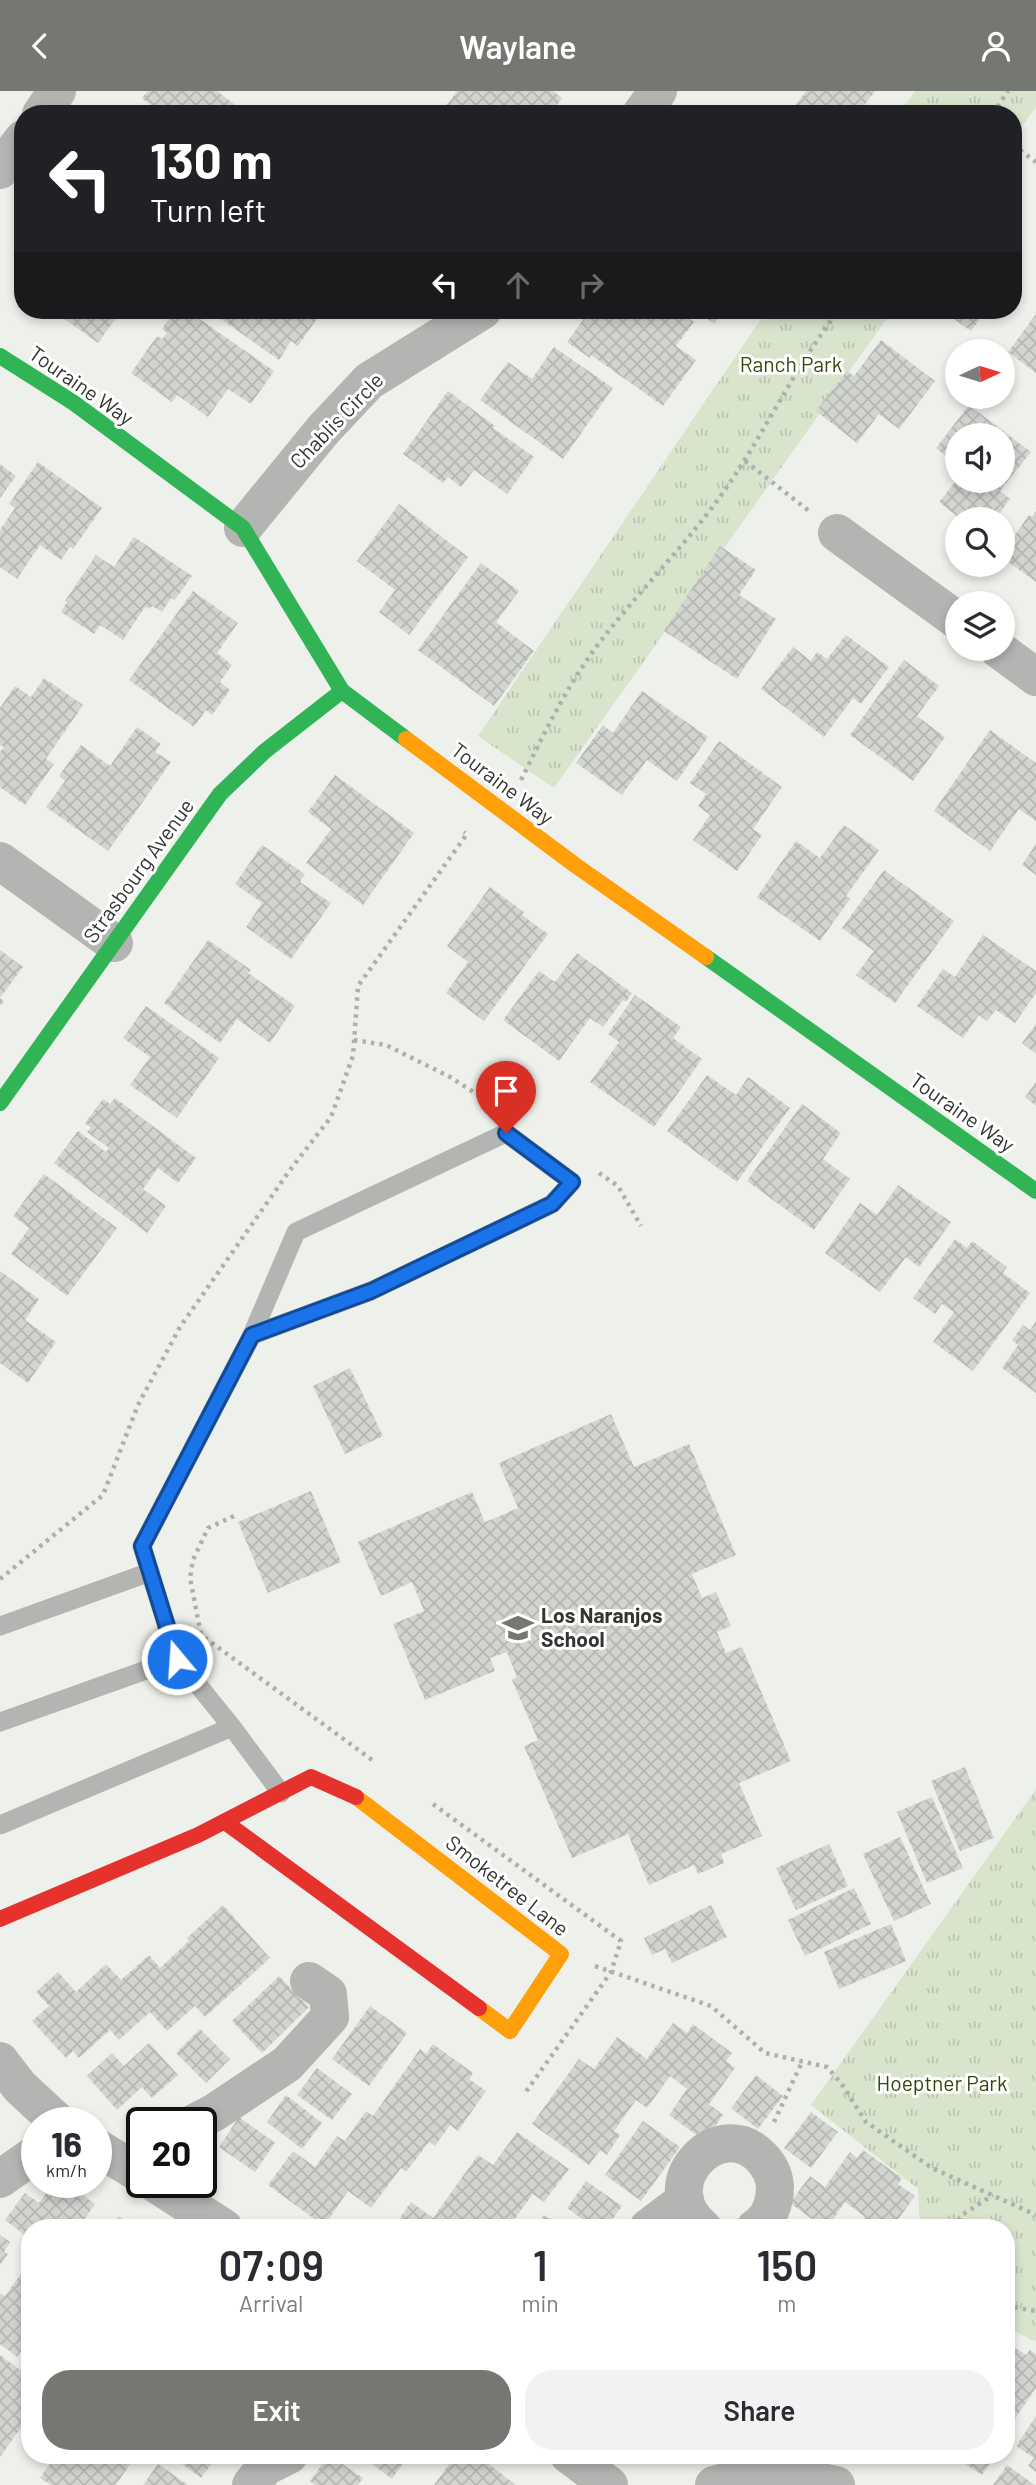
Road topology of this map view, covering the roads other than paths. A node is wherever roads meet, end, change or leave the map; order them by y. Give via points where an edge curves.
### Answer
1 (14, 151) edge
2 (0, 170) edge
3 (469, 319) edge
4 (0, 356) edge
5 (243, 528) junction
6 (837, 533) road end
7 (945, 611) edge
8 (1014, 661) edge
9 (1036, 677) edge
10 (342, 691) junction
11 (0, 861) edge
12 (114, 943) junction
13 (0, 1103) edge
14 (1036, 1191) edge
15 (252, 1335) junction
16 (150, 1572) junction
17 (0, 1626) edge
18 (177, 1659) junction
19 (0, 1722) edge
20 (232, 1727) junction
21 (281, 1793) junction
22 (225, 1822) junction
23 (0, 1825) edge
24 (0, 1919) edge
25 (309, 1982) dead end
26 (0, 2061) edge
27 (42, 2107) edge
28 (217, 2111) edge
29 (21, 2164) edge
30 (0, 2179) edge
31 (178, 2198) edge
32 (694, 2214) edge
33 (210, 2219) edge
34 (763, 2219) edge
35 (271, 2464) edge
36 (581, 2464) edge
37 (251, 2485) edge
38 (609, 2485) edge
39 (714, 2485) edge
40 (836, 2485) edge

1 - 2 street
3 - 5 street, Chablis Circle via 369,381
4 - 5 street, Touraine Way via 74,404
5 - 10 street, Touraine Way
6 - 7 street
8 - 9 street
10 - 12 street, Strasbourg Avenue via 265,751 220,794
10 - 14 street, Touraine Way via 575,865
11 - 12 street
12 - 13 street, Strasbourg Avenue
15 - 15 lane via 371,1291 552,1204 572,1182 506,1133 296,1232
15 - 16 lane via 142,1546
16 - 17 lane
16 - 18 lane
18 - 19 lane
18 - 20 lane
20 - 21 lane
20 - 23 lane
21 - 22 street, Smoketree Lane
21 - 22 street, Smoketree Lane via 311,1777 359,1798 561,1954 510,2031
22 - 24 street, Smoketree Lane
25 - 28 street via 328,1994 330,2017 287,2064
26 - 27 street
29 - 30 street
31 - 33 street
32 - 34 street via 684,2186 687,2172 705,2151 732,2144 758,2154 772,2173 775,2197
35 - 37 street
36 - 38 street
39 - 40 street via 779,2473

